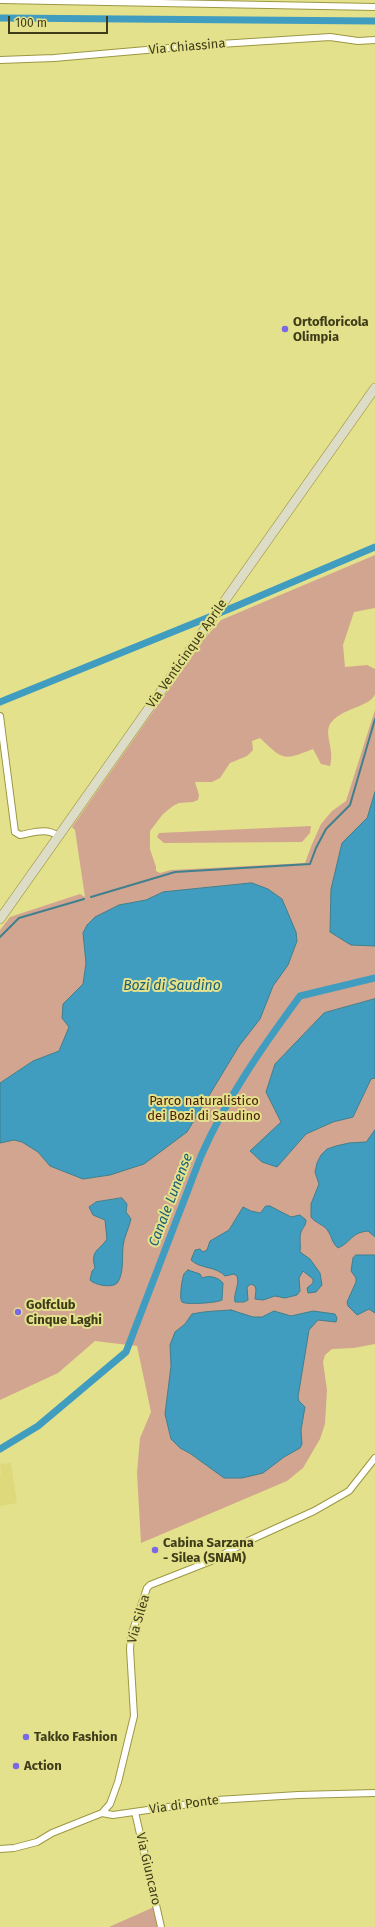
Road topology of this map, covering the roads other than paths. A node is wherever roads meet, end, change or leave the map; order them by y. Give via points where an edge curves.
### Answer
1 (0, 0) edge
2 (375, 7) edge
3 (375, 40) edge
4 (0, 60) edge
5 (375, 388) edge
6 (0, 716) edge
7 (58, 836) junction
8 (0, 919) edge
9 (375, 1458) edge
10 (375, 1793) edge
11 (135, 1812) junction
12 (102, 1813) junction
13 (0, 1849) edge
14 (161, 1927) edge

1 - 2 street
3 - 4 street, Via Chiassina via 322,38
5 - 7 main road, Via Venticinque Aprile
6 - 7 street via 15,832 20,835 54,832
7 - 8 main road, Via Venticinque Aprile
9 - 12 street, Via Silea via 349,1492 210,1561 150,1585 132,1636 130,1650 134,1716 118,1782 110,1804
10 - 11 street, Via di Ponte via 217,1800
11 - 12 street, Via di Ponte via 113,1815
11 - 14 street, Via Giuncaro
12 - 13 street, Via di Ponte via 52,1833 37,1842

